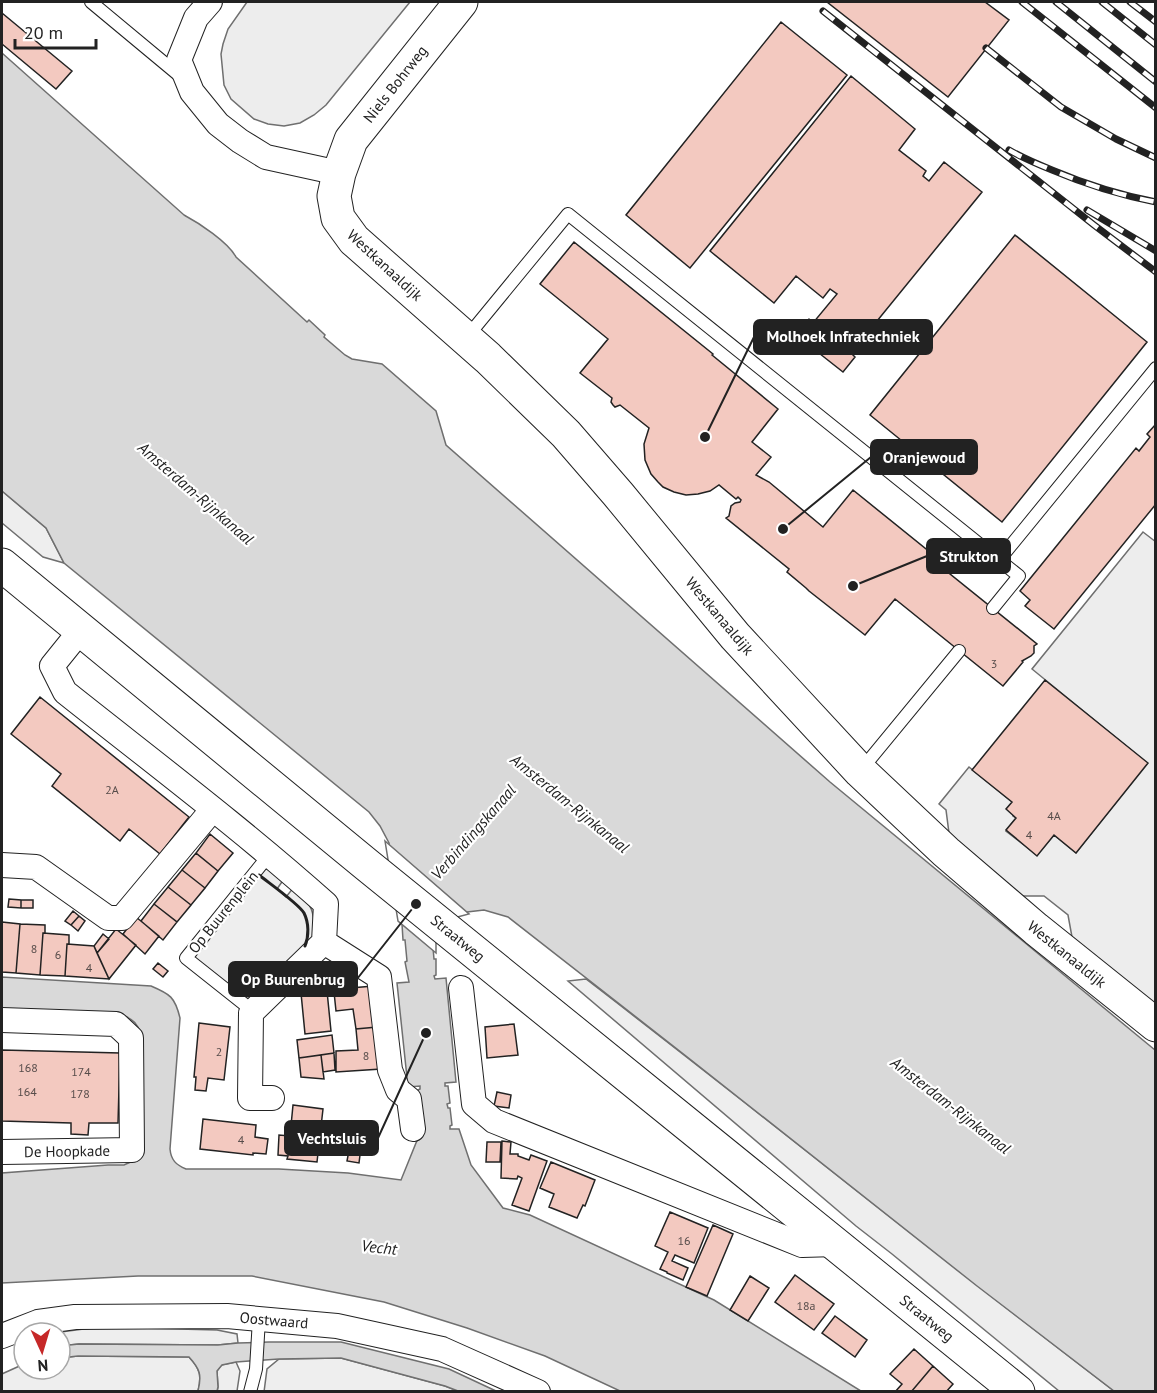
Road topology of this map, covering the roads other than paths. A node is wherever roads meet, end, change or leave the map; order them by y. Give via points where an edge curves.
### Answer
1 (91, 2) edge
2 (210, 2) edge
3 (461, 2) edge
4 (189, 84) junction
5 (339, 173) junction
6 (466, 338) junction
7 (1155, 368) edge
8 (999, 560) junction
9 (2, 565) edge
10 (993, 608) dead end
11 (81, 630) junction
12 (959, 651) dead end
13 (860, 771) junction
14 (213, 809) junction
15 (262, 849) junction
16 (2, 865) edge
17 (324, 942) junction
18 (461, 988) dead end
19 (251, 1014) junction
20 (2, 1020) edge
21 (1155, 1025) edge
22 (272, 1098) dead end
23 (413, 1129) dead end
24 (2, 1152) edge
25 (836, 1244) junction
26 (259, 1320) junction
27 (2, 1336) edge
28 (250, 1392) edge
29 (538, 1392) edge
30 (1018, 1392) edge

1 - 4 lane
2 - 4 street via 196,18 179,60
3 - 5 street, Niels Bohrweg via 351,140
4 - 5 street via 218,124 266,157
5 - 6 street, Westkanaaldijk via 334,196 338,218 354,240
6 - 8 lane via 568,214
6 - 13 street, Westkanaaldijk via 566,434 735,636
7 - 8 lane
8 - 10 lane via 1019,576
9 - 11 street, Straatweg
11 - 14 street via 52,666 65,692
11 - 25 street, Straatweg
12 - 13 lane
13 - 21 street, Westkanaaldijk via 1027,922
14 - 15 street
14 - 16 street via 122,918 108,918 36,867
15 - 17 street via 326,904
15 - 19 lane, Op Buurenplein via 186,958 244,1004
17 - 19 street
17 - 23 street via 379,977 390,1070 398,1090 409,1099
18 - 25 street via 474,1104 494,1121 802,1245
19 - 22 street via 250,1098
20 - 24 street, De Hoopkade via 116,1024 131,1038 132,1150
25 - 30 street, Straatweg
26 - 27 street, Oostwaard via 226,1316 75,1317 38,1322
26 - 28 lane via 256,1369
26 - 29 street, Oostwaard via 337,1326 442,1349

